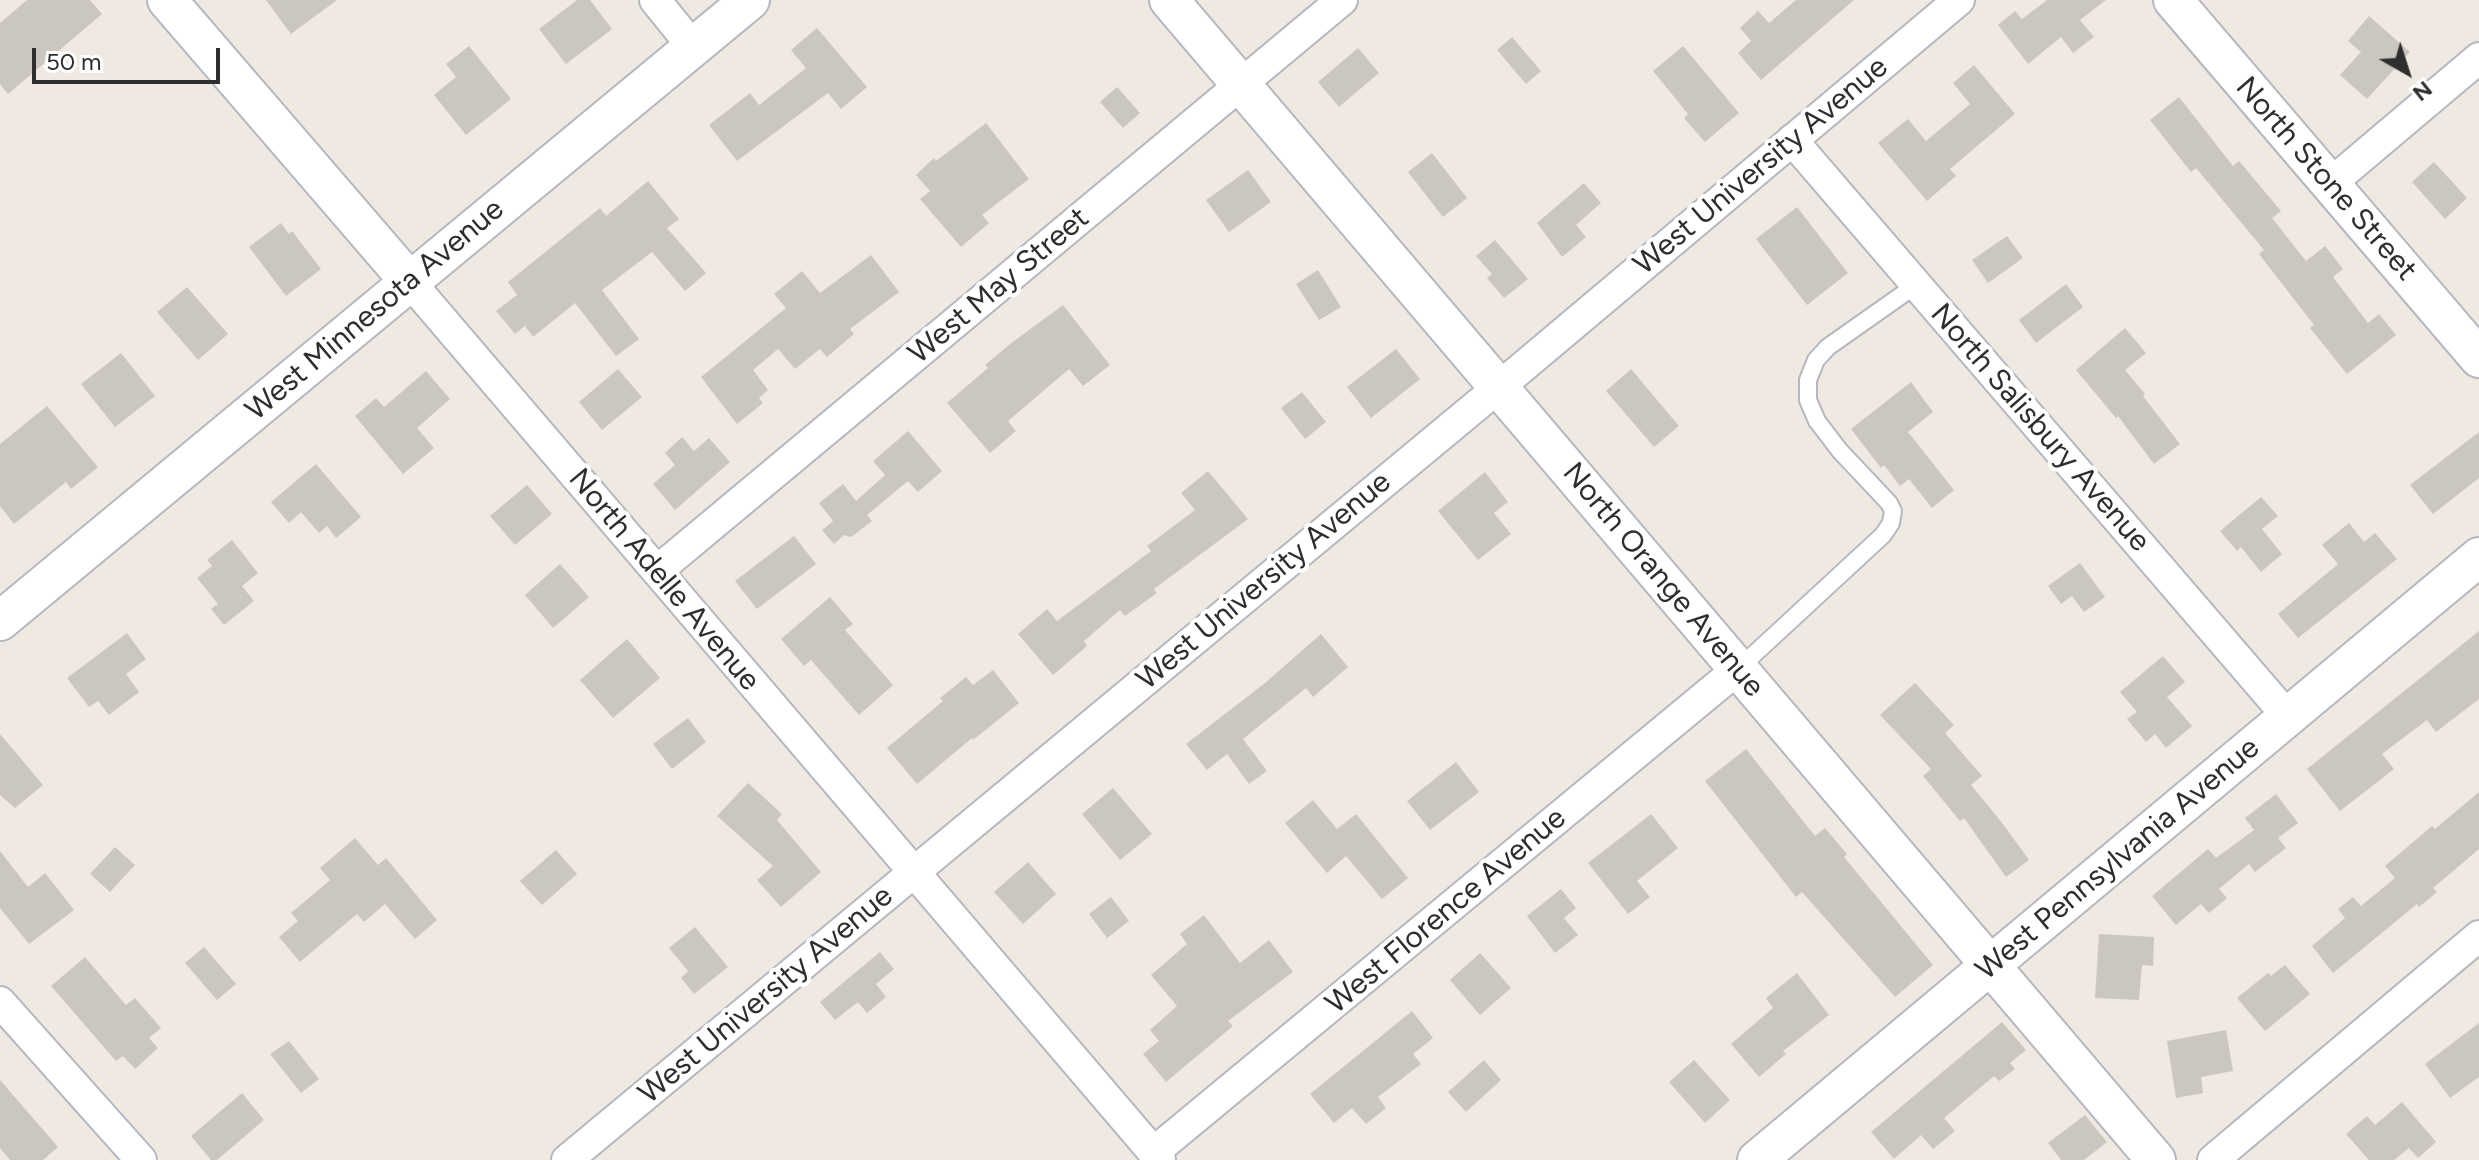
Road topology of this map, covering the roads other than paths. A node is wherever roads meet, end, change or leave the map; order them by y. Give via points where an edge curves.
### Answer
1 (167, 0) edge
2 (655, 0) edge
3 (750, 0) edge
4 (1169, 0) edge
5 (1342, 0) edge
6 (1959, 0) edge
7 (2173, 0) edge
8 (693, 47) junction
9 (2479, 58) edge
10 (1241, 84) junction
11 (1792, 140) junction
12 (2331, 183) junction
13 (410, 282) junction
14 (1916, 285) junction
15 (2479, 358) edge
16 (1499, 387) junction
17 (2479, 557) edge
18 (657, 571) junction
19 (0, 621) edge
20 (1738, 669) junction
21 (2288, 717) junction
22 (913, 873) junction
23 (2479, 936) edge
24 (1991, 964) junction
25 (0, 1002) edge
26 (1157, 1156) edge
27 (141, 1160) edge
28 (567, 1160) edge
29 (1757, 1160) edge
30 (2156, 1160) edge
31 (2213, 1160) edge

1 - 13 street, North Adelle Avenue
2 - 8 street
3 - 8 street, West Minnesota Avenue
4 - 10 street, North Orange Avenue
5 - 10 street, West May Street
6 - 11 street, West University Avenue
7 - 12 street, North Stone Street
8 - 13 street, West Minnesota Avenue
9 - 12 street
10 - 16 street, North Orange Avenue
10 - 18 street, West May Street
11 - 14 street, North Salisbury Avenue
11 - 16 street, West University Avenue
12 - 15 street, North Stone Street
13 - 18 street, North Adelle Avenue
13 - 19 street, West Minnesota Avenue
14 - 20 lane via 1828,347 1808,380 1808,400 1817,421 1889,503 1891,523
14 - 21 street, North Salisbury Avenue
16 - 20 street, North Orange Avenue
16 - 22 street, West University Avenue
17 - 21 street, West Pennsylvania Avenue
18 - 22 street, North Adelle Avenue
20 - 24 street, North Orange Avenue
20 - 26 street, West Florence Avenue
21 - 24 street, West Pennsylvania Avenue
22 - 26 street, North Adelle Avenue
22 - 28 street, West University Avenue
23 - 31 street
24 - 29 street, West Pennsylvania Avenue
24 - 30 street, North Orange Avenue
25 - 27 street

